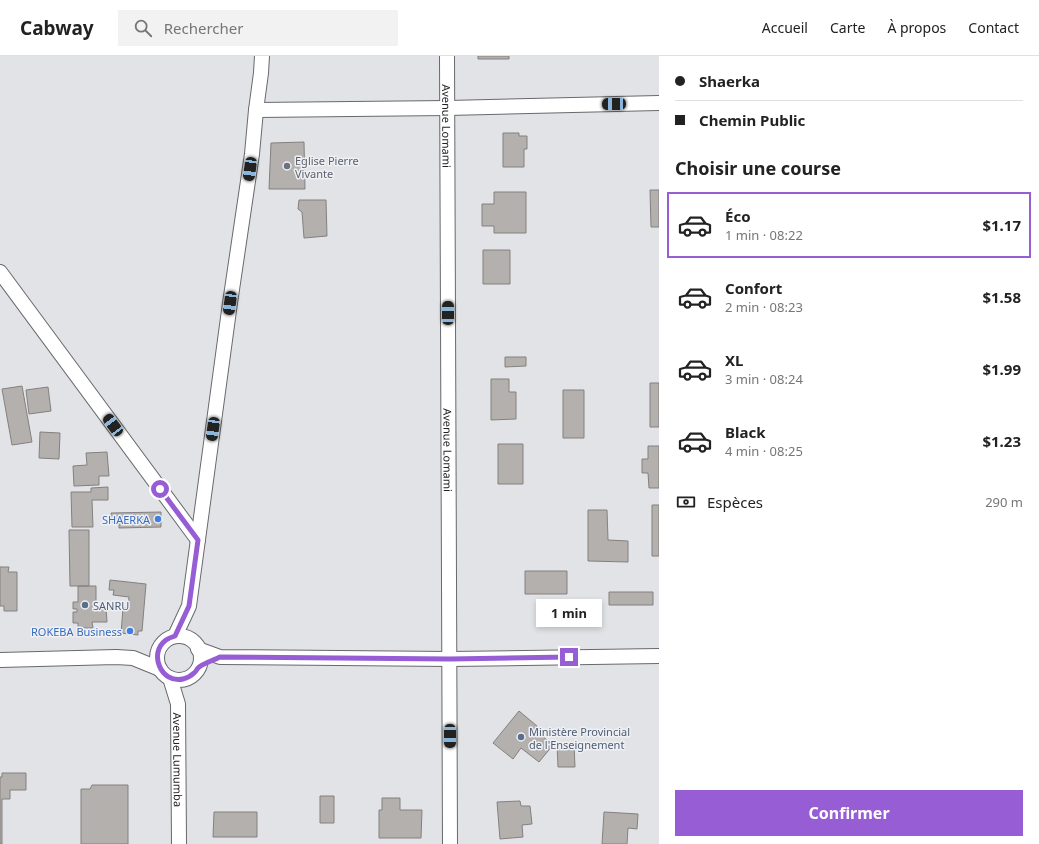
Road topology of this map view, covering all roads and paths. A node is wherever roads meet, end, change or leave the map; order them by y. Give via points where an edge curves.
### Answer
1 (262, 56) edge
2 (447, 56) edge
3 (659, 103) edge
4 (448, 108) junction
5 (256, 110) junction
6 (0, 272) edge
7 (198, 540) junction
8 (189, 606) junction
9 (175, 636) junction
10 (195, 645) junction
11 (160, 646) junction
12 (659, 656) edge
13 (220, 657) junction
14 (133, 658) junction
15 (450, 659) junction
16 (0, 660) edge
17 (165, 673) junction
18 (194, 673) junction
19 (178, 704) junction
20 (179, 844) edge
21 (450, 844) edge

1 - 5 street
2 - 4 street, Avenue Lomami
3 - 4 street
4 - 5 street
4 - 15 street, Avenue Lomami
5 - 7 street
6 - 7 street
7 - 8 street
8 - 9 street
8 - 10 street
9 - 10 street via 187,638
9 - 11 street
10 - 13 street
10 - 18 street via 200,659
11 - 14 street
11 - 17 street via 157,661
12 - 15 street
13 - 15 street
13 - 18 street
14 - 16 street
14 - 17 street
15 - 21 street, Avenue Lomami
17 - 18 street via 180,680
17 - 19 street, Avenue Lumumba
18 - 19 street
19 - 20 street, Avenue Lumumba

